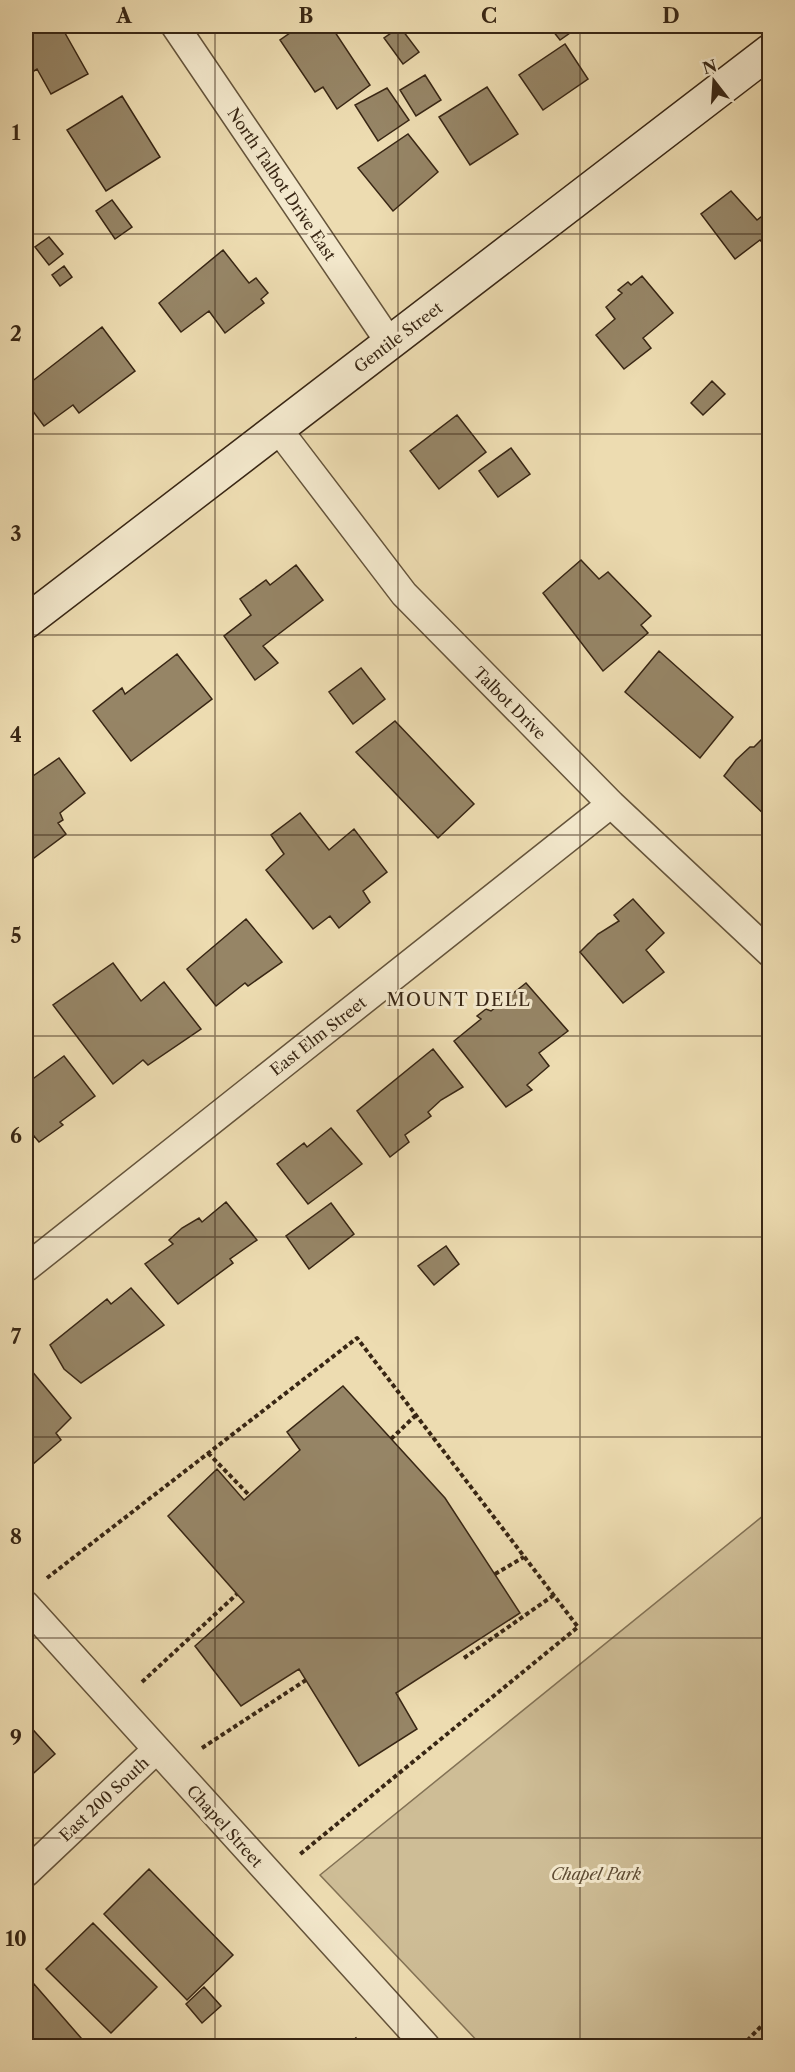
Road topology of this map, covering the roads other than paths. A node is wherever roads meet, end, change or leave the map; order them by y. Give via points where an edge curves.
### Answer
1 (175, 26) edge
2 (770, 51) edge
3 (390, 343) junction
4 (278, 429) junction
5 (26, 622) edge
6 (611, 804) junction
7 (770, 952) edge
8 (26, 1268) edge
9 (26, 1605) edge
10 (156, 1750) junction
11 (26, 1873) edge
12 (426, 2046) edge

1 - 3 street, North Talbot Drive East
2 - 3 main road, Gentile Street
3 - 4 main road, Gentile Street
4 - 5 main road, Gentile Street
4 - 6 street, Talbot Drive via 404,594
6 - 7 street, Talbot Drive
6 - 8 street, East Elm Street
9 - 10 street, Chapel Street
10 - 11 street, East 200 South
10 - 12 street, Chapel Street

